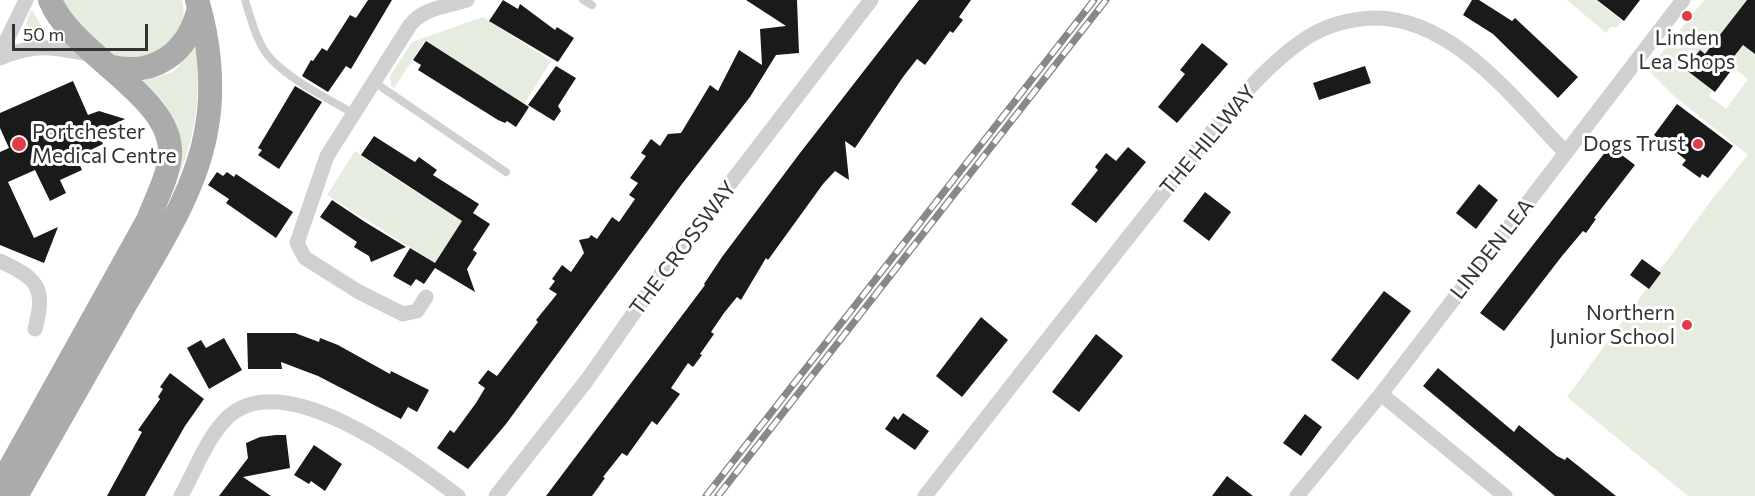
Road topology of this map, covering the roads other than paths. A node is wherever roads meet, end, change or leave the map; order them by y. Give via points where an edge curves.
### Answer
1 (26, 0) edge
2 (50, 0) edge
3 (245, 0) edge
4 (467, 0) edge
5 (583, 0) edge
6 (870, 0) edge
7 (1683, 0) edge
8 (438, 3) edge
9 (198, 4) edge
10 (592, 5) dead end
11 (0, 56) edge
12 (102, 61) junction
13 (374, 82) junction
14 (352, 113) junction
15 (1566, 153) junction
16 (506, 172) dead end
17 (0, 261) edge
18 (426, 297) dead end
19 (35, 329) dead end
20 (1381, 394) junction
21 (0, 486) edge
22 (16, 496) edge
23 (181, 496) edge
24 (458, 496) edge
25 (496, 496) edge
26 (925, 496) edge
27 (1297, 496) edge
28 (1506, 496) edge

1 - 11 street
2 - 12 main road via 60,19
3 - 14 lane via 270,58
4 - 8 street
5 - 10 lane
6 - 25 street, THE CROSSWAY
7 - 15 street, LINDEN LEA
8 - 13 street via 419,14
9 - 12 main road via 186,40 164,61 128,71
9 - 22 main road via 210,76 207,126 187,189
11 - 12 street via 44,46
12 - 21 main road via 156,111 167,132 170,154 164,181 132,251
13 - 14 street
13 - 16 lane
14 - 18 street via 327,156 297,243 299,250 305,258 359,292 403,314 417,311
15 - 20 street, LINDEN LEA
15 - 26 street, THE HILLWAY via 1478,62 1443,39 1390,20 1354,20 1326,27 1280,58 1207,139
17 - 19 street via 25,273 36,284 42,305
20 - 27 street, LINDEN LEA
20 - 28 street
23 - 24 street via 219,428 230,416 272,401 316,411 351,427

